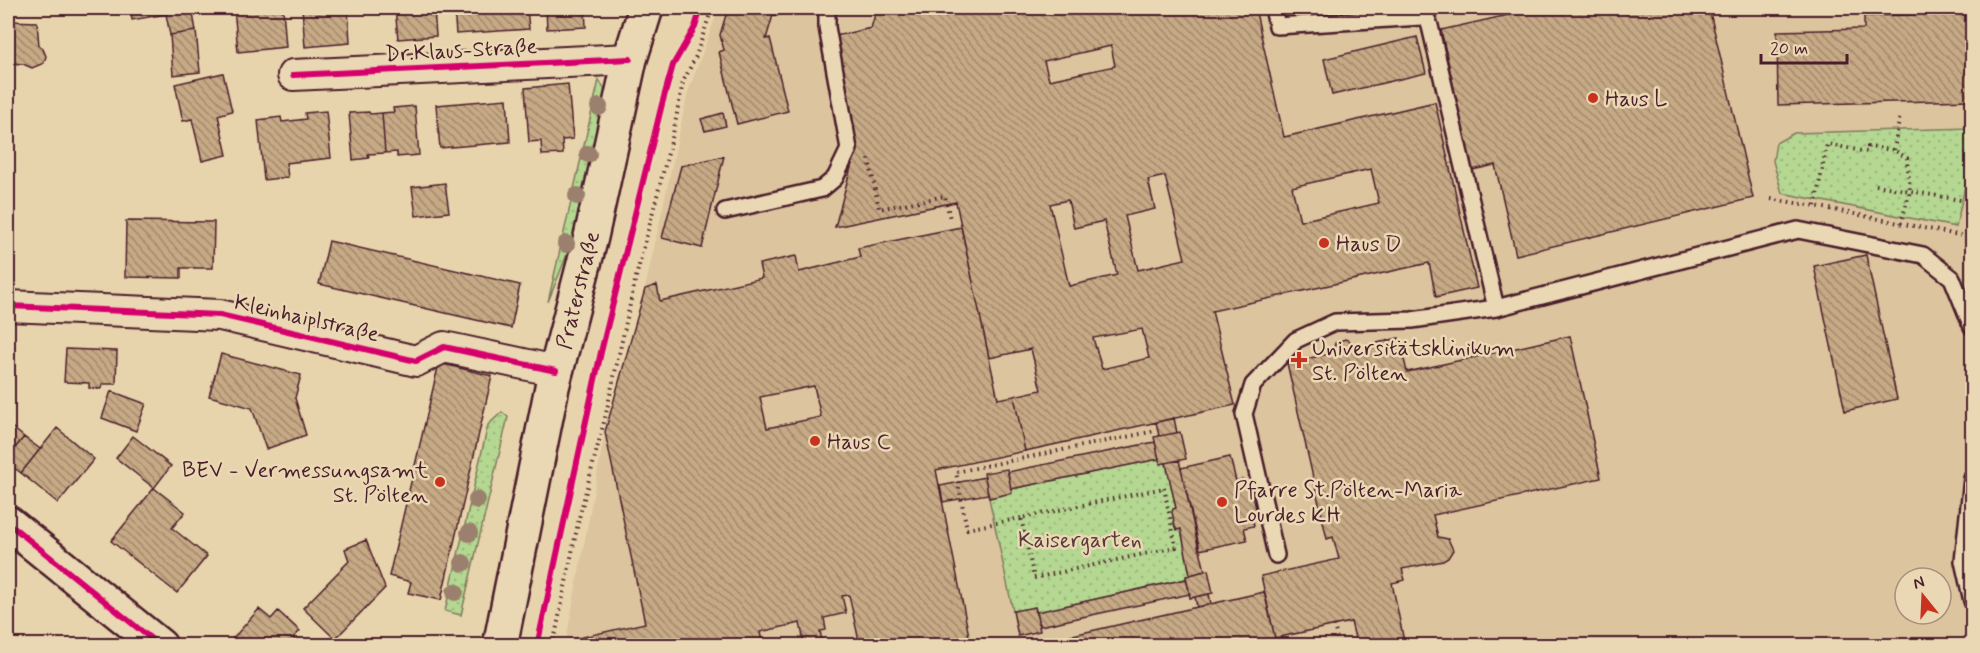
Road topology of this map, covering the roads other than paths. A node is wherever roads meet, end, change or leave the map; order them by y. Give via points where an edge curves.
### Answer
1 (646, 8) edge
2 (827, 8) edge
3 (1273, 8) edge
4 (630, 59) junction
5 (293, 75) dead end
6 (725, 211) dead end
7 (8, 306) edge
8 (1496, 308) junction
9 (1972, 327) edge
10 (556, 371) junction
11 (1972, 478) edge
12 (8, 524) edge
13 (1276, 555) dead end
14 (1972, 601) edge
15 (160, 645) edge
16 (500, 645) edge

1 - 4 main road, Praterstraße
2 - 6 lane via 849,149 835,178 822,189
3 - 8 lane via 1277,26 1427,19
4 - 5 street, Dr.Klaus-Straße
4 - 10 main road, Praterstraße via 591,237
7 - 10 street, Kleinhaiplstraße via 220,315 416,361 444,347
8 - 9 lane via 1798,230 1923,255 1952,278
8 - 13 lane via 1413,320 1335,322 1296,340 1253,385 1244,414
10 - 16 main road, Praterstraße
11 - 14 lane via 1963,561
12 - 15 main road

